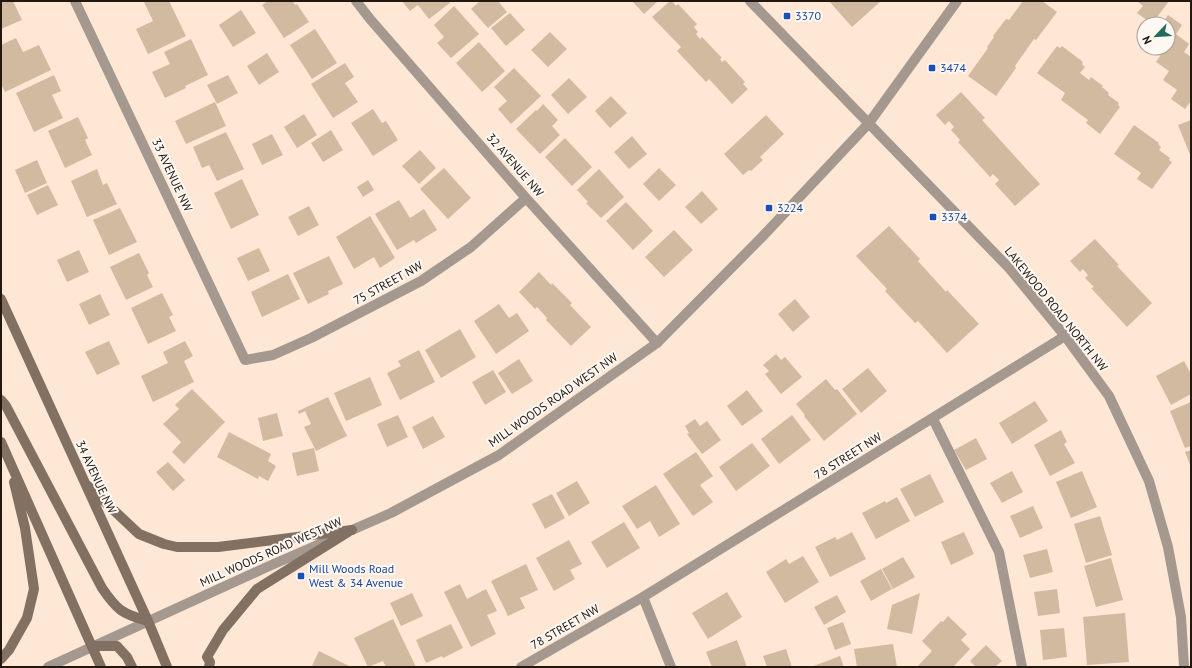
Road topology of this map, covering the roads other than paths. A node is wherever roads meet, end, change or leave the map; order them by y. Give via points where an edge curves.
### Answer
1 (75, 1) edge
2 (356, 1) edge
3 (750, 1) edge
4 (957, 1) edge
5 (869, 123) junction
6 (526, 198) junction
7 (1, 299) edge
8 (1065, 336) junction
9 (657, 343) junction
10 (245, 360) joint
11 (1, 400) edge
12 (933, 419) junction
13 (1, 442) edge
14 (9, 460) junction
15 (84, 482) junction
16 (352, 530) junction
17 (643, 598) junction
18 (148, 621) junction
19 (92, 646) junction
20 (1, 659) edge
21 (48, 667) edge
22 (101, 667) edge
23 (132, 667) edge
24 (167, 667) edge
25 (209, 667) edge
26 (522, 667) edge
27 (671, 667) edge
28 (1022, 667) edge
29 (1184, 667) edge

1 - 10 street, 33 AVENUE NW
2 - 6 street, 32 AVENUE NW
3 - 5 street, LAKEWOOD ROAD NORTH NW
4 - 5 street, MILL WOODS ROAD WEST NW
5 - 8 street, LAKEWOOD ROAD NORTH NW via 1010,269
5 - 9 street, MILL WOODS ROAD WEST NW via 762,237
6 - 9 street, 32 AVENUE NW
6 - 10 street, 75 STREET NW via 471,247 421,281 273,356
7 - 15 main road, 34 AVENUE NW
8 - 12 street, 78 STREET NW
8 - 29 street, LAKEWOOD ROAD NORTH NW via 1109,396 1149,482 1171,561 1181,618
9 - 16 street, MILL WOODS ROAD WEST NW via 499,454 391,513
11 - 18 main road via 113,605 132,617
12 - 17 street, 78 STREET NW
12 - 28 street via 999,552
13 - 14 main road
14 - 19 main road
14 - 20 main road via 25,528 34,589 27,618
15 - 16 main road via 140,534 164,544 218,547
15 - 18 main road, 34 AVENUE NW
16 - 18 street, MILL WOODS ROAD WEST NW
16 - 25 main road via 258,589 223,630 207,657
17 - 26 street, 78 STREET NW
17 - 27 street
18 - 19 street, MILL WOODS ROAD WEST NW
18 - 24 main road, 34 AVENUE NW
19 - 21 street, MILL WOODS ROAD WEST NW
19 - 22 main road
19 - 23 main road via 117,646

